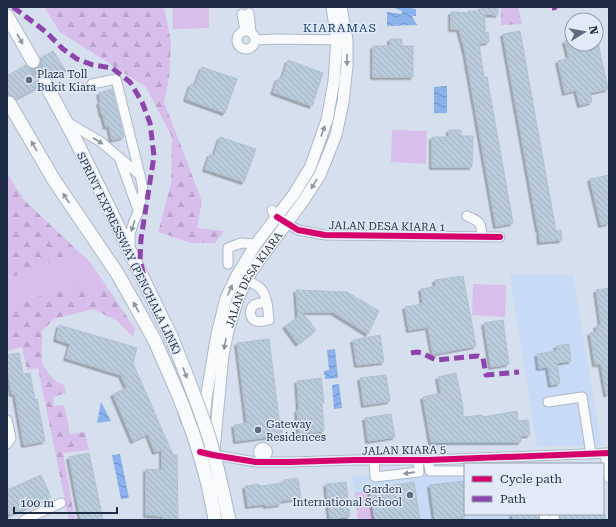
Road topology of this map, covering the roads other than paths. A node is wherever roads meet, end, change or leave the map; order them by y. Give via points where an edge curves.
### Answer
1 (332, 7) edge
2 (341, 7) edge
3 (246, 13) dead end
4 (7, 16) edge
5 (342, 40) junction
6 (33, 61) tunnel mouth
7 (45, 83) tunnel mouth
8 (92, 84) dead end
9 (9, 103) dead end
10 (65, 121) junction
11 (118, 156) junction
12 (140, 175) junction
13 (139, 211) junction
14 (274, 214) junction
15 (467, 216) dead end
16 (287, 224) junction
17 (482, 237) junction
18 (500, 237) dead end
19 (256, 244) junction
20 (130, 250) junction
21 (228, 264) dead end
22 (241, 277) junction
23 (266, 302) junction
24 (548, 402) dead end
25 (184, 409) junction
26 (7, 420) edge
27 (7, 444) edge
28 (200, 452) junction
29 (607, 453) edge
30 (591, 454) junction
31 (213, 455) junction
32 (374, 460) junction
33 (418, 460) junction
34 (428, 460) junction
35 (464, 471) edge
36 (607, 472) edge
37 (387, 476) junction
38 (376, 483) dead end
39 (61, 503) dead end
40 (24, 520) edge
41 (210, 520) edge
42 (215, 520) edge
43 (225, 520) edge
44 (228, 520) edge

1 - 5 main road, JALAN DESA KIARA
2 - 5 main road, JALAN DESA KIARA
3 - 5 street via 250,35 276,39
4 -> 6 highway
14 -> 5 main road, JALAN DESA KIARA via 294,194 310,168 327,120
5 -> 16 main road, JALAN DESA KIARA via 347,66 336,135 320,175
7 - 10 highway, SPRINT EXPRESSWAY (PENCHALA LINK)
8 - 12 street via 116,79
25 -> 9 highway, SPRINT EXPRESSWAY (PENCHALA LINK) via 155,341 117,273 54,180
10 -> 11 street via 101,142
10 - 20 highway, SPRINT EXPRESSWAY (PENCHALA LINK)
11 - 12 street
11 - 13 street
12 - 13 street via 143,190
13 -> 20 street via 130,234
14 - 16 street, JALAN DESA KIARA 1
14 - 19 main road, JALAN DESA KIARA
15 - 17 street via 478,221
16 - 17 street, JALAN DESA KIARA 1 via 298,230 324,235
16 - 22 main road, JALAN DESA KIARA via 262,256
17 - 18 street, JALAN DESA KIARA 1
19 - 21 street via 241,243 228,248
19 - 22 main road, JALAN DESA KIARA
20 -> 44 highway, SPRINT EXPRESSWAY (PENCHALA LINK), bridge via 171,336 200,411 218,471
22 - 23 street via 261,289
28 -> 22 main road, JALAN DESA KIARA via 217,334 226,298
22 -> 31 main road, JALAN DESA KIARA via 223,355
23 - 23 street via 269,320 255,321 250,314 253,306
24 - 30 street via 582,397
25 - 41 highway, bridge
25 - 42 highway, bridge via 204,470
26 - 27 street via 11,438
28 - 31 street, JALAN KIARA 5
28 - 42 main road, JALAN DESA KIARA
29 - 30 street, JALAN KIARA 5
29 - 36 street
30 - 34 street, JALAN KIARA 5
31 - 32 street, JALAN KIARA 5 via 256,462 264,459
31 - 43 main road, JALAN DESA KIARA
32 - 33 street, JALAN KIARA 5
32 - 37 street via 375,477
33 - 34 street, JALAN KIARA 5
33 -> 37 street via 419,472
34 - 35 street via 430,472
37 - 38 street via 387,482
39 - 40 street

